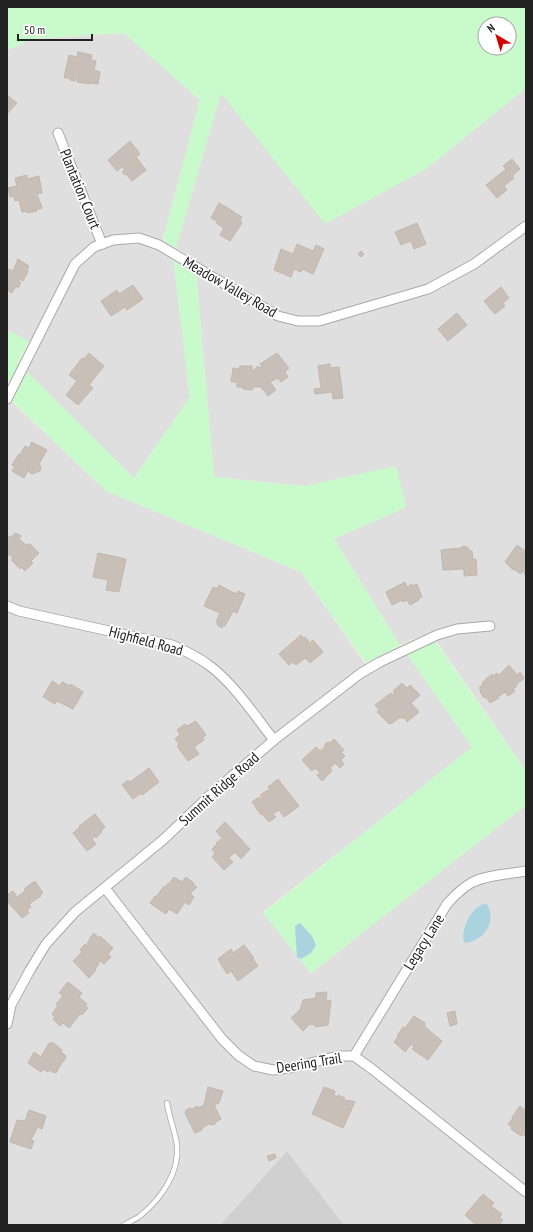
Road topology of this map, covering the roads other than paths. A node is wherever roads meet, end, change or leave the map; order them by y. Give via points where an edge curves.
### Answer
1 (58, 133) dead end
2 (526, 226) edge
3 (102, 244) junction
4 (7, 399) edge
5 (7, 606) edge
6 (490, 626) dead end
7 (274, 740) junction
8 (526, 871) edge
9 (105, 888) junction
10 (9, 1004) edge
11 (7, 1024) edge
12 (354, 1056) junction
13 (167, 1103) dead end
14 (526, 1192) edge
15 (124, 1225) edge

1 - 3 street, Plantation Court
2 - 3 street, Meadow Valley Road via 474,264 428,289 319,321 298,321 278,316 159,245 139,238 113,240
3 - 4 street, Meadow Valley Road via 75,264
5 - 7 street, Highfield Road via 19,611 172,645 191,654 225,680
6 - 7 street, Summit Ridge Road via 457,629 437,635 380,662 361,673
7 - 9 street, Summit Ridge Road via 164,839
8 - 12 street, Legacy Lane via 472,882 447,904
9 - 10 street, Summit Ridge Road via 75,912 46,944
9 - 12 street, Deering Trail via 222,1039 254,1066 273,1070 338,1056
10 - 11 street, Summit Ridge Road
12 - 14 street, Deering Trail
13 - 15 lane via 177,1144 177,1158 171,1179 140,1216

